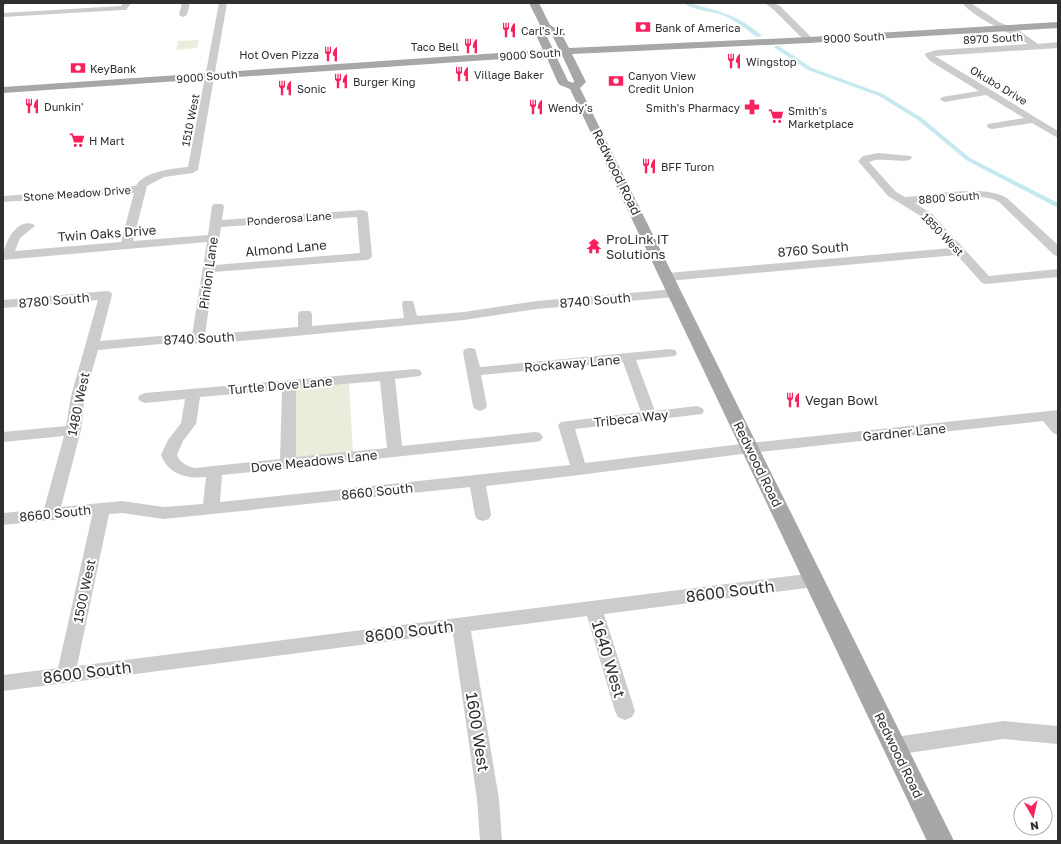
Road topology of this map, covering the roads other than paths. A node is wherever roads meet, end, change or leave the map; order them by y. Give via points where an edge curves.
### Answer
1 (65, 3) edge
2 (126, 3) edge
3 (186, 3) edge
4 (223, 3) edge
5 (534, 3) edge
6 (769, 3) edge
7 (966, 3) edge
8 (60, 12) junction
9 (183, 14) dead end
10 (3, 15) edge
11 (1058, 25) edge
12 (546, 27) junction
13 (1007, 28) junction
14 (809, 40) junction
15 (1058, 45) edge
16 (1037, 47) junction
17 (565, 52) junction
18 (549, 53) junction
19 (929, 55) joint
20 (211, 75) junction
21 (574, 87) junction
22 (3, 90) edge
23 (988, 92) junction
24 (945, 99) dead end
25 (1033, 120) junction
26 (992, 126) dead end
27 (1058, 135) edge
28 (907, 158) dead end
29 (193, 170) joint
30 (140, 189) junction
31 (3, 199) edge
32 (903, 201) junction
33 (218, 206) dead end
34 (215, 224) junction
35 (29, 226) dead end
36 (213, 238) junction
37 (126, 246) junction
38 (960, 252) junction
39 (1058, 252) edge
40 (5, 256) edge
41 (366, 256) joint
42 (209, 269) junction
43 (1058, 273) edge
44 (671, 285) junction
45 (106, 295) joint
46 (509, 295) dead end
47 (3, 304) edge
48 (408, 304) dead end
49 (514, 308) junction
50 (305, 314) dead end
51 (411, 321) junction
52 (306, 331) junction
53 (198, 340) junction
54 (92, 346) junction
55 (470, 352) dead end
56 (670, 353) dead end
57 (628, 357) junction
58 (415, 372) dead end
59 (473, 372) junction
60 (387, 375) junction
61 (289, 385) junction
62 (193, 394) junction
63 (145, 398) dead end
64 (480, 406) dead end
65 (697, 411) dead end
66 (650, 416) junction
67 (1052, 416) edge
68 (73, 430) junction
69 (1058, 430) edge
70 (3, 437) edge
71 (535, 437) dead end
72 (750, 448) junction
73 (394, 452) junction
74 (288, 463) junction
75 (579, 470) junction
76 (210, 472) junction
77 (477, 481) junction
78 (102, 508) junction
79 (206, 509) junction
80 (51, 514) junction
81 (483, 515) dead end
82 (3, 519) edge
83 (814, 580) junction
84 (593, 607) junction
85 (461, 624) junction
86 (66, 674) junction
87 (3, 683) edge
88 (625, 711) dead end
89 (1058, 735) edge
90 (894, 746) junction
91 (492, 841) edge
92 (940, 841) edge

1 - 8 street
2 - 8 street via 123,8
3 - 9 street
4 - 20 street, 1510 West
5 - 12 main road, Redwood Road
6 - 14 street
7 - 13 street via 996,24
8 - 10 street
11 - 13 main road, 9000 South
12 - 17 main road, Redwood Road via 556,33
12 - 18 main road, Redwood Road via 540,33
13 - 14 main road, 9000 South
13 - 16 street
14 - 17 main road, 9000 South
15 - 16 street, 8970 South
16 - 19 street, 8970 South
17 - 18 main road, 9000 South
17 - 21 main road, Redwood Road via 580,82
18 - 20 main road, 9000 South
18 - 21 main road, Redwood Road via 564,84
19 - 23 street, Okubo Drive
20 - 22 main road, 9000 South
20 - 29 street, 1510 West
21 - 44 main road, Redwood Road
23 - 24 street
23 - 25 street, Okubo Drive
25 - 26 street
25 - 27 street, Okubo Drive
28 - 32 street, 1850 West via 872,157 863,161 892,194
29 - 30 street, Stone Meadow Drive via 155,176 142,184
30 - 31 street, Stone Meadow Drive
30 - 37 street
32 - 38 street, 1850 West via 928,216
32 - 39 street, 8800 South via 982,194 996,196
33 - 34 street, Pinion Lane
34 - 36 street, Pinion Lane
34 - 41 street, Ponderosa Lane via 362,213
35 - 40 street via 16,236
36 - 37 street, Twin Oaks Drive
36 - 42 street, Pinion Lane
37 - 40 street, Twin Oaks Drive
38 - 43 street, 1850 West via 986,280
38 - 44 street, 8760 South
41 - 42 street, Almond Lane
42 - 53 street, Pinion Lane
44 - 49 street, 8740 South
44 - 72 main road, Redwood Road
45 - 47 street, 8780 South
45 - 54 street, 1480 West
46 - 49 street
48 - 51 street
49 - 51 street, 8740 South via 479,315
50 - 52 street
51 - 52 street, 8740 South
52 - 53 street, 8740 South
53 - 54 street, 8740 South via 160,340
54 - 68 street, 1480 West via 78,396
55 - 59 street
56 - 57 street, Rockaway Lane
57 - 59 street, Rockaway Lane
57 - 66 street
58 - 60 street, Turtle Dove Lane
59 - 64 street
60 - 61 street, Turtle Dove Lane
60 - 73 street
61 - 62 street, Turtle Dove Lane
61 - 74 street
62 - 63 street, Turtle Dove Lane
62 - 76 street, Dove Meadows Lane via 188,424 173,444 169,455 171,462 185,471
65 - 66 street, Tribeca Way
66 - 75 street, Tribeca Way via 566,425
67 - 69 street
67 - 72 street, Gardner Lane
68 - 70 street
68 - 80 street, 1480 West
71 - 73 street, Dove Meadows Lane
72 - 75 street, 8660 South
72 - 83 main road, Redwood Road
73 - 74 street, Dove Meadows Lane
74 - 76 street, Dove Meadows Lane
75 - 77 street, 8660 South
76 - 79 street
77 - 79 street, 8660 South
77 - 81 street
78 - 79 street, 8660 South via 122,506 164,513
78 - 80 street, 8660 South
78 - 86 street, 1500 West
80 - 82 street, 8660 South
83 - 84 street, 8600 South
83 - 90 main road, Redwood Road
84 - 85 street, 8600 South
84 - 88 street, 1640 West
85 - 86 street, 8600 South
85 - 91 street, 1600 West
86 - 87 street, 8600 South
89 - 90 street via 1004,730
90 - 92 main road, Redwood Road

